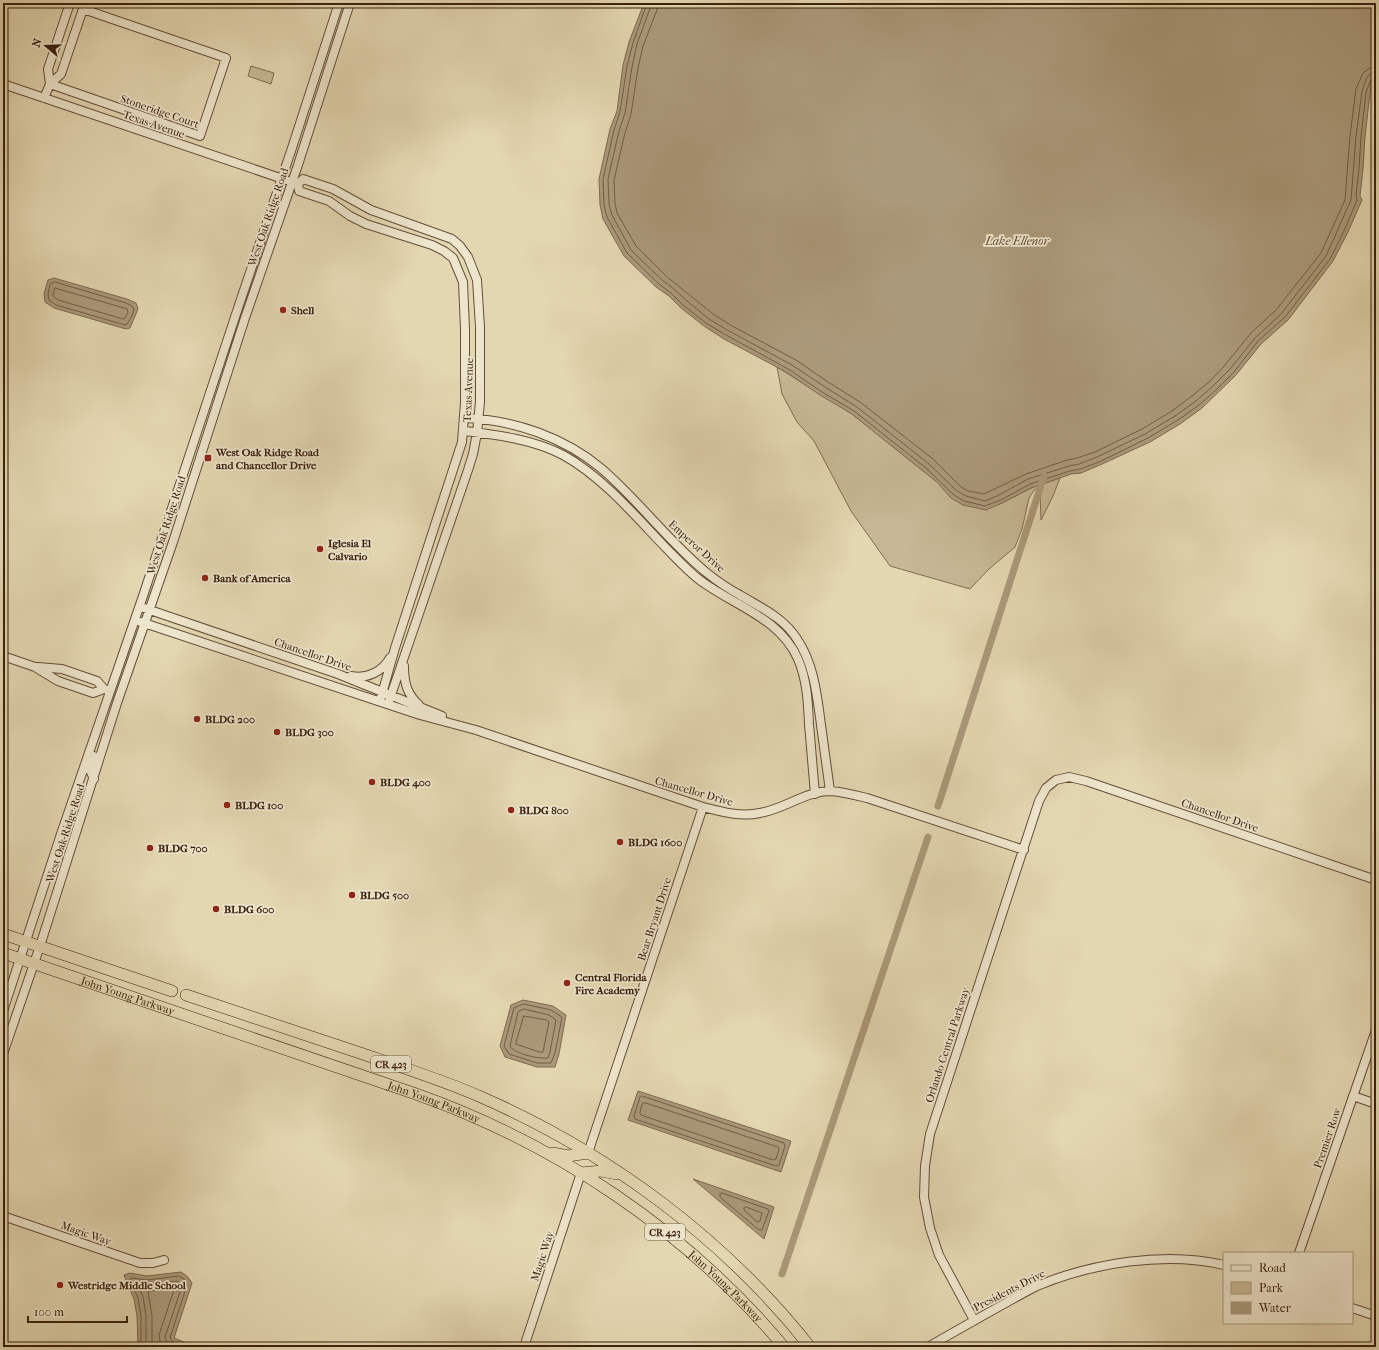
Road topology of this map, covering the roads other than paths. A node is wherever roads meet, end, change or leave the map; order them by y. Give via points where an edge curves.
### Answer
1 (70, 3) edge
2 (121, 3) edge
3 (126, 3) edge
4 (339, 3) edge
5 (350, 3) edge
6 (84, 6) edge
7 (328, 35) junction
8 (324, 83) junction
9 (3, 84) edge
10 (50, 84) junction
11 (44, 98) junction
12 (282, 179) junction
13 (295, 183) junction
14 (333, 189) junction
15 (329, 201) junction
16 (380, 214) junction
17 (375, 227) junction
18 (436, 232) junction
19 (432, 245) junction
20 (477, 280) junction
21 (463, 282) junction
22 (480, 327) junction
23 (465, 329) junction
24 (220, 361) junction
25 (224, 386) junction
26 (465, 418) junction
27 (479, 419) junction
28 (464, 431) junction
29 (477, 432) junction
30 (455, 466) junction
31 (468, 470) junction
32 (140, 607) junction
33 (150, 610) junction
34 (135, 620) junction
35 (145, 624) junction
36 (395, 648) junction
37 (3, 656) edge
38 (404, 657) junction
39 (35, 667) junction
40 (338, 674) junction
41 (107, 691) junction
42 (383, 692) junction
43 (391, 695) junction
44 (380, 701) junction
45 (388, 704) junction
46 (422, 709) junction
47 (476, 730) junction
48 (94, 779) junction
49 (1056, 780) joint
50 (830, 791) junction
51 (815, 794) junction
52 (703, 807) junction
53 (1024, 850) junction
54 (1376, 880) edge
55 (3, 934) edge
56 (26, 942) junction
57 (40, 946) junction
58 (3, 953) edge
59 (20, 959) junction
60 (35, 964) junction
61 (172, 991) dead end
62 (186, 996) dead end
63 (3, 1011) edge
64 (1376, 1030) edge
65 (3, 1054) edge
66 (1353, 1096) junction
67 (1376, 1104) edge
68 (546, 1152) junction
69 (588, 1153) junction
70 (581, 1172) junction
71 (624, 1176) junction
72 (3, 1216) edge
73 (1299, 1252) edge
74 (164, 1260) dead end
75 (1223, 1266) edge
76 (1353, 1308) edge
77 (1376, 1316) edge
78 (974, 1320) junction
79 (524, 1347) edge
80 (784, 1347) edge
81 (810, 1347) edge
82 (928, 1347) edge

1 - 10 street, Stoneridge Court via 48,69
2 - 3 street
4 - 7 street, West Oak Ridge Road
5 - 8 street, West Oak Ridge Road
6 - 10 street, Stoneridge Court via 60,74
6 - 10 street, Stoneridge Court via 226,58 200,136
7 - 8 street via 333,40 322,75
7 - 12 street, West Oak Ridge Road
8 - 13 street, West Oak Ridge Road
9 - 11 street, Texas Avenue
10 - 11 street, Stoneridge Court
11 - 12 street, Texas Avenue
12 - 13 street, Texas Avenue
12 - 24 street, West Oak Ridge Road
13 - 14 street, Texas Avenue via 303,179
13 - 15 street, Texas Avenue via 299,191
13 - 25 street, West Oak Ridge Road via 254,291
14 - 15 street
14 - 16 street, Texas Avenue
15 - 17 street, Texas Avenue via 350,216
16 - 17 street
16 - 18 street, Texas Avenue
17 - 19 street, Texas Avenue
18 - 19 street
18 - 20 street, Texas Avenue via 452,238 460,246 472,265
19 - 21 street, Texas Avenue via 453,258
20 - 21 street
20 - 22 street, Texas Avenue
21 - 23 street, Texas Avenue
22 - 23 street
22 - 27 street, Texas Avenue
23 - 26 street, Texas Avenue
24 - 25 street via 225,366 221,380
24 - 32 street, West Oak Ridge Road
25 - 33 street, West Oak Ridge Road
26 - 27 street, Emperor Drive
26 - 28 street, Texas Avenue
27 - 29 street, Texas Avenue
27 - 50 street, Emperor Drive via 536,432 576,451 601,468 708,573 787,625 806,656 813,675
28 - 29 street, Emperor Drive
28 - 30 street, Texas Avenue
29 - 31 street, Texas Avenue
29 - 51 street, Emperor Drive via 538,445 580,465 616,497 690,573 775,627 798,658 805,679
30 - 31 street
30 - 36 street, Texas Avenue
31 - 38 street, Texas Avenue
32 - 33 street, Chancellor Drive
32 - 34 street, West Oak Ridge Road
33 - 35 street, West Oak Ridge Road
33 - 40 street, Chancellor Drive
34 - 35 street, Chancellor Drive
34 - 41 street, West Oak Ridge Road
35 - 44 street, Chancellor Drive
35 - 48 street, West Oak Ridge Road
36 - 40 street via 378,672 358,678
36 - 42 street, Texas Avenue
37 - 39 street
38 - 43 street, Texas Avenue
38 - 46 street via 406,687
39 - 41 street via 58,681 93,693
39 - 41 street via 62,669 97,681
40 - 42 street, Chancellor Drive
41 - 48 street via 111,701 91,763 90,770
41 - 56 street, West Oak Ridge Road
42 - 43 street, Chancellor Drive
42 - 44 street, Texas Avenue
43 - 45 street, Texas Avenue
43 - 46 street, Chancellor Drive
44 - 45 street, Chancellor Drive
45 - 47 street, Chancellor Drive
46 - 47 street, Chancellor Drive
47 - 52 street, Chancellor Drive
48 - 57 street, West Oak Ridge Road
49 - 53 street, Orlando Central Parkway via 1046,788 1039,801
49 - 54 street, Chancellor Drive via 1069,777 1086,781
50 - 51 street, Chancellor Drive
50 - 53 street, Chancellor Drive via 867,798
51 - 52 street, Chancellor Drive via 761,813 744,815
52 - 69 street, Bear Bryant Drive
53 - 78 street, Orlando Central Parkway via 930,1134 925,1166 924,1197 930,1228 939,1255
55 - 56 highway, John Young Parkway
56 - 57 highway, John Young Parkway
56 - 59 street, West Oak Ridge Road
57 - 60 street, West Oak Ridge Road
57 - 61 highway, John Young Parkway
58 - 59 highway, John Young Parkway / CR 423
59 - 60 highway, John Young Parkway / CR 423
59 - 63 street, West Oak Ridge Road
60 - 65 street, West Oak Ridge Road
60 - 68 highway, John Young Parkway / CR 423 via 442,1103
62 - 69 highway, John Young Parkway / CR 423 via 452,1085 525,1118
64 - 66 street, Premier Row
66 - 67 street
66 - 73 street, Premier Row
68 - 69 highway via 568,1156
68 - 70 highway, John Young Parkway / CR 423
69 - 71 highway, John Young Parkway / CR 423
70 - 71 highway via 602,1171
70 - 79 street, Magic Way
70 - 80 highway, John Young Parkway / CR 423 via 636,1210 694,1256
71 - 81 highway, John Young Parkway / CR 423 via 719,1251 764,1294
72 - 74 street, Magic Way via 140,1262 153,1263
75 - 78 street, Presidents Drive via 1211,1262 1156,1260 1092,1268 1035,1287
76 - 77 street
78 - 82 street, Presidents Drive

